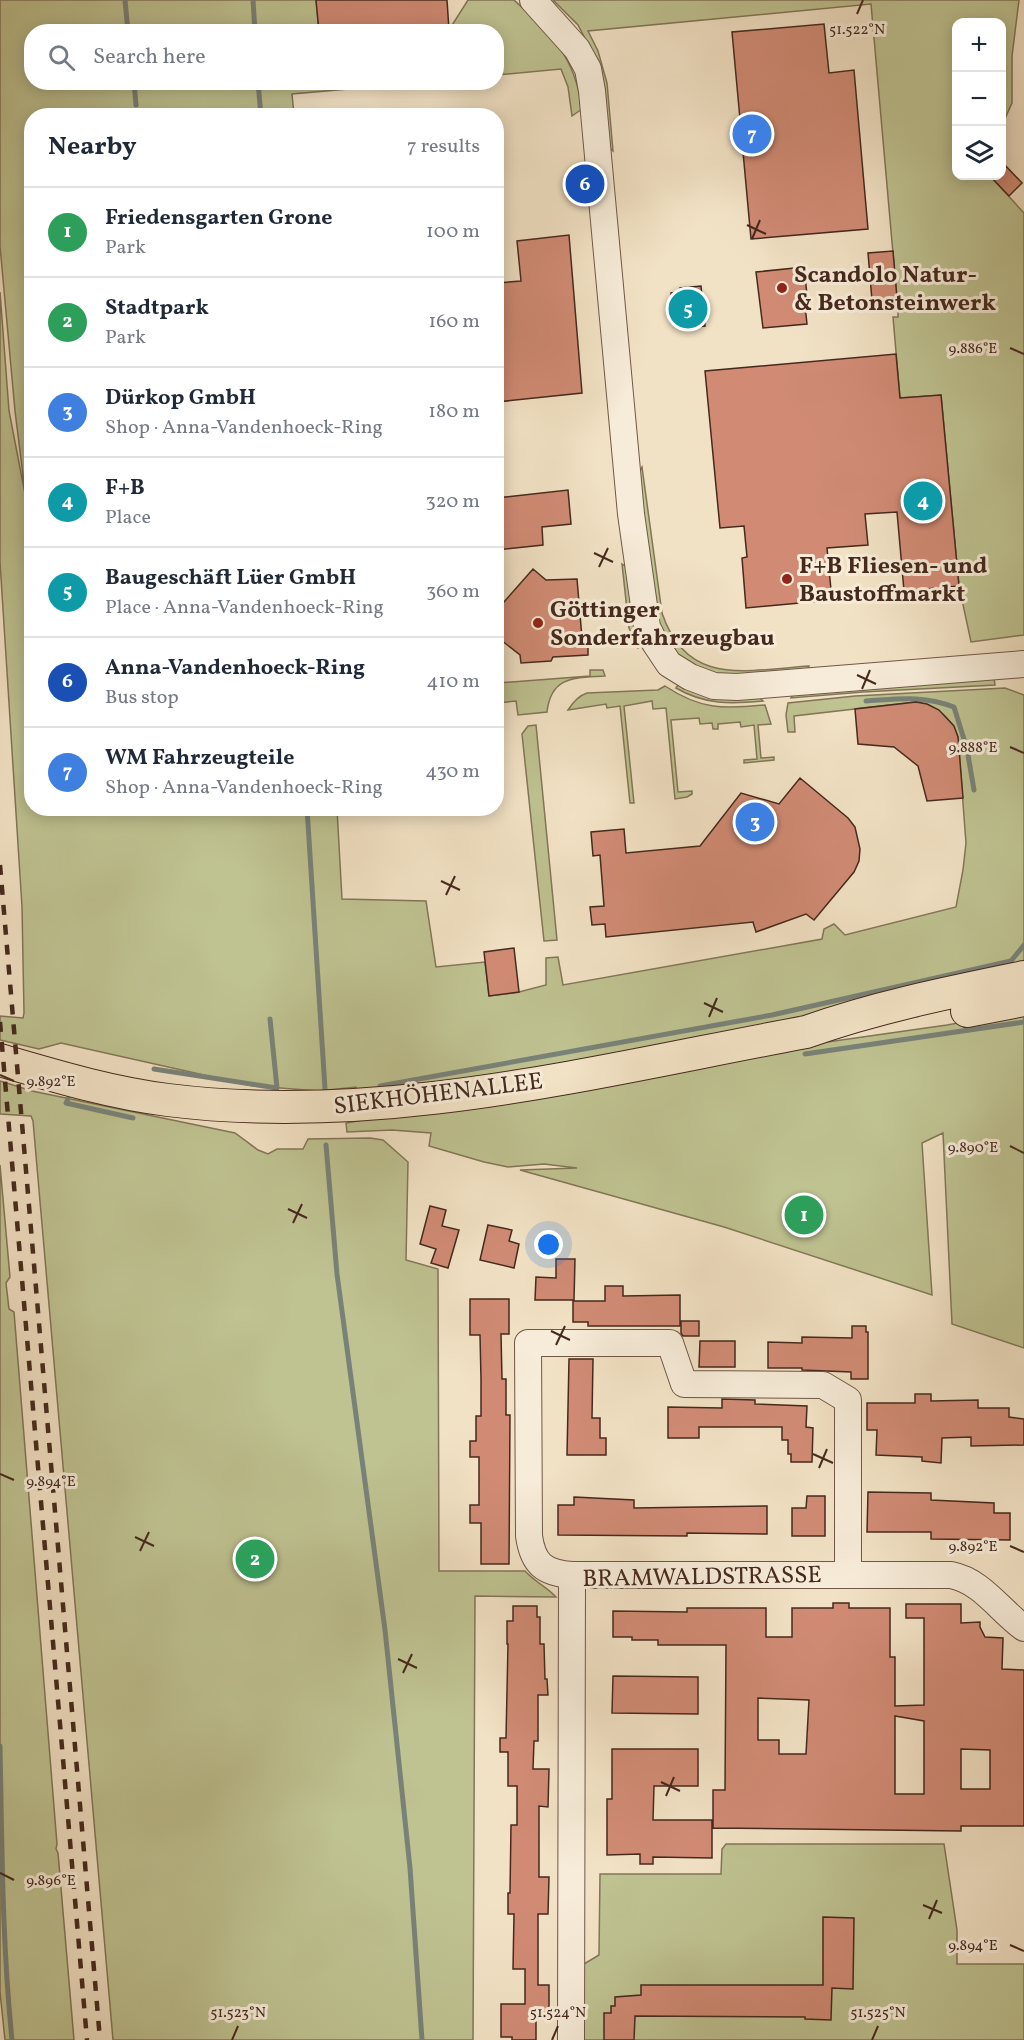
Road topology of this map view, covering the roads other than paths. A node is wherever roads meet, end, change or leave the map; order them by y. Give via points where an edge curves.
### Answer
1 (533, 0) edge
2 (1024, 664) edge
3 (1024, 977) edge
4 (1024, 1000) edge
5 (806, 1032) junction
6 (0, 1060) edge
7 (848, 1574) junction
8 (572, 1575) junction
9 (1024, 1628) edge
10 (571, 2040) edge

1 - 2 street via 577,49 588,69 634,537 647,627 669,664 714,686 737,687
3 - 5 main road, SIEKHÖHENALLEE via 833,1022
4 - 5 main road, SIEKHÖHENALLEE via 845,1031
5 - 6 main road, SIEKHÖHENALLEE via 480,1092 341,1107 228,1106 166,1100
7 - 8 street, BRAMWALDSTRASSE
7 - 8 street via 848,1400 823,1385 684,1384 670,1342 528,1343 530,1544 542,1567
7 - 9 street, BRAMWALDSTRASSE via 958,1576 986,1594
8 - 10 street, BRAMWALDSTRASSE

